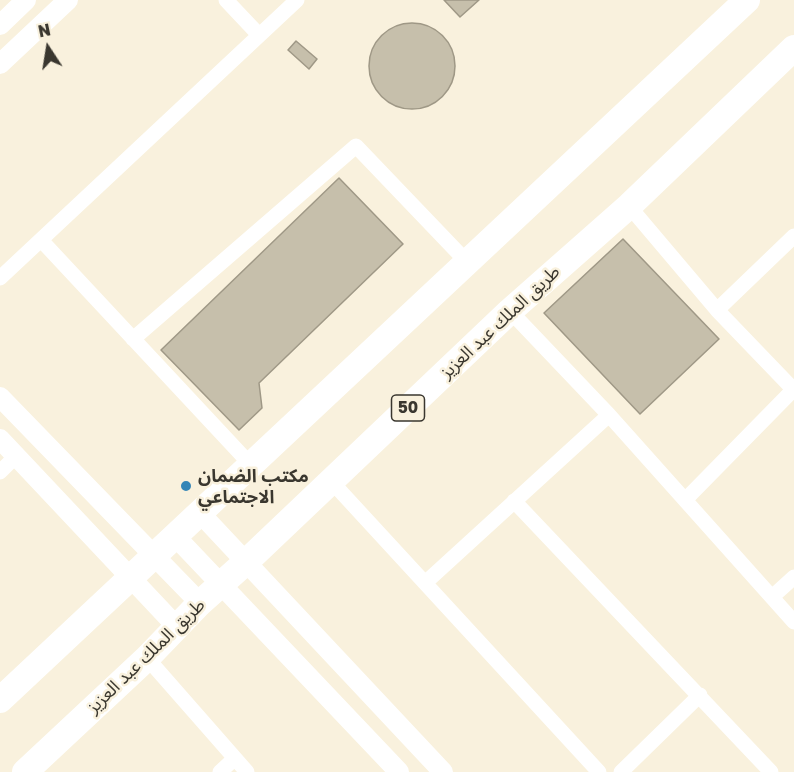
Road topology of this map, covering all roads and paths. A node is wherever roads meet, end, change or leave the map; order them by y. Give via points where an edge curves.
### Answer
1 (26, 0) edge
2 (68, 0) edge
3 (226, 0) edge
4 (297, 0) edge
5 (747, 0) edge
6 (0, 25) edge
7 (259, 35) junction
8 (794, 48) edge
9 (0, 64) edge
10 (629, 206) junction
11 (794, 236) edge
12 (41, 240) junction
13 (467, 262) junction
14 (0, 278) edge
15 (717, 310) junction
16 (510, 311) junction
17 (134, 339) junction
18 (794, 390) edge
19 (0, 397) edge
20 (609, 415) junction
21 (0, 439) edge
22 (16, 456) junction
23 (251, 465) junction
24 (0, 472) edge
25 (331, 481) junction
26 (685, 500) junction
27 (514, 501) junction
28 (200, 513) junction
29 (175, 536) junction
30 (153, 556) junction
31 (246, 562) junction
32 (794, 577) edge
33 (130, 578) junction
34 (220, 583) junction
35 (425, 583) junction
36 (772, 597) junction
37 (200, 603) junction
38 (794, 622) edge
39 (177, 627) junction
40 (147, 658) junction
41 (700, 695) junction
42 (0, 700) edge
43 (234, 759) junction
44 (25, 772) edge
45 (220, 772) edge
46 (247, 772) edge
47 (399, 772) edge
48 (442, 772) edge
49 (599, 772) edge
50 (621, 772) edge
51 (771, 772) edge

1 - 6 street
2 - 9 street
3 - 7 street
4 - 7 street
5 - 13 highway
7 - 12 street
8 - 10 highway, طريق الملك عبد العزيز / 50
10 - 15 street
10 - 16 highway, طريق الملك عبد العزيز / 50
11 - 15 street
12 - 14 street
12 - 17 street
13 - 17 street via 356,146
13 - 23 highway
15 - 18 street
16 - 20 street
16 - 25 highway, طريق الملك عبد العزيز / 50
17 - 23 street
18 - 26 street
19 - 30 street
20 - 26 street
20 - 27 street
21 - 22 street
22 - 24 street
22 - 33 street
23 - 28 highway
25 - 31 highway, طريق الملك عبد العزيز / 50
25 - 35 street
26 - 36 street
27 - 35 street
27 - 41 street
28 - 29 highway
28 - 31 street
29 - 30 highway
29 - 34 street
30 - 33 highway
30 - 37 street
31 - 34 highway, طريق الملك عبد العزيز / 50
31 - 48 street
32 - 36 street
33 - 39 street
33 - 42 highway
34 - 37 highway, طريق الملك عبد العزيز / 50
34 - 47 street
35 - 49 street
36 - 38 street
37 - 39 highway, طريق الملك عبد العزيز / 50
39 - 40 highway, طريق الملك عبد العزيز / 50
40 - 43 street
40 - 44 highway, طريق الملك عبد العزيز / 50
41 - 50 street
41 - 51 street
43 - 45 street
43 - 46 street

